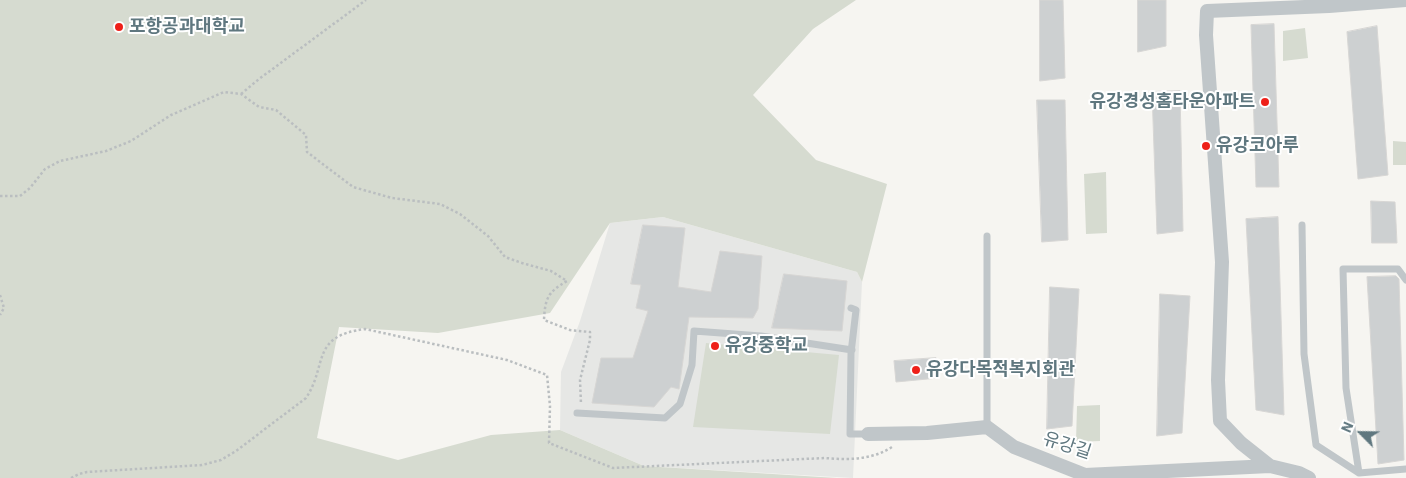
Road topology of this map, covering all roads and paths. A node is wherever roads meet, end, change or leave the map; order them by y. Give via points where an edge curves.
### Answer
1 (366, 0) edge
2 (1406, 0) edge
3 (1328, 3) edge
4 (241, 94) junction
5 (0, 196) edge
6 (1302, 225) dead end
7 (987, 236) dead end
8 (1406, 280) edge
9 (0, 295) edge
10 (851, 308) dead end
11 (0, 315) edge
12 (852, 350) junction
13 (579, 413) joint
14 (987, 427) junction
15 (868, 434) joint
16 (914, 434) junction
17 (1270, 466) junction
18 (1406, 469) edge
19 (1358, 476) edge
20 (71, 478) edge
21 (1309, 478) edge

1 - 4 path
2 - 3 street
3 - 17 street via 1207,11 1222,262 1218,380 1220,421
4 - 5 path via 224,92 171,115 131,141 106,151 60,160 46,169 20,196
4 - 13 path via 259,107 276,110 297,127 306,135 307,152 353,187 392,198 440,204 460,214 488,236 505,257 551,270 567,281 555,288 545,301 544,320 570,330 590,332 580,380
6 - 19 lane via 1304,354 1316,445
7 - 14 lane
8 - 19 lane via 1398,269 1342,268 1346,388
9 - 11 path via 4,308
10 - 12 lane via 856,310
12 - 13 lane via 761,336 694,331 692,365 680,404 665,418
12 - 15 lane via 850,434
14 - 16 street
14 - 17 street, 유강길 via 1014,447 1084,475
15 - 16 street
16 - 20 path via 882,454 846,460 825,458 613,468 549,443 547,375 507,360 365,329 349,332 328,344 306,398 221,460 202,465 87,472
17 - 21 street, 유강길
18 - 19 lane

